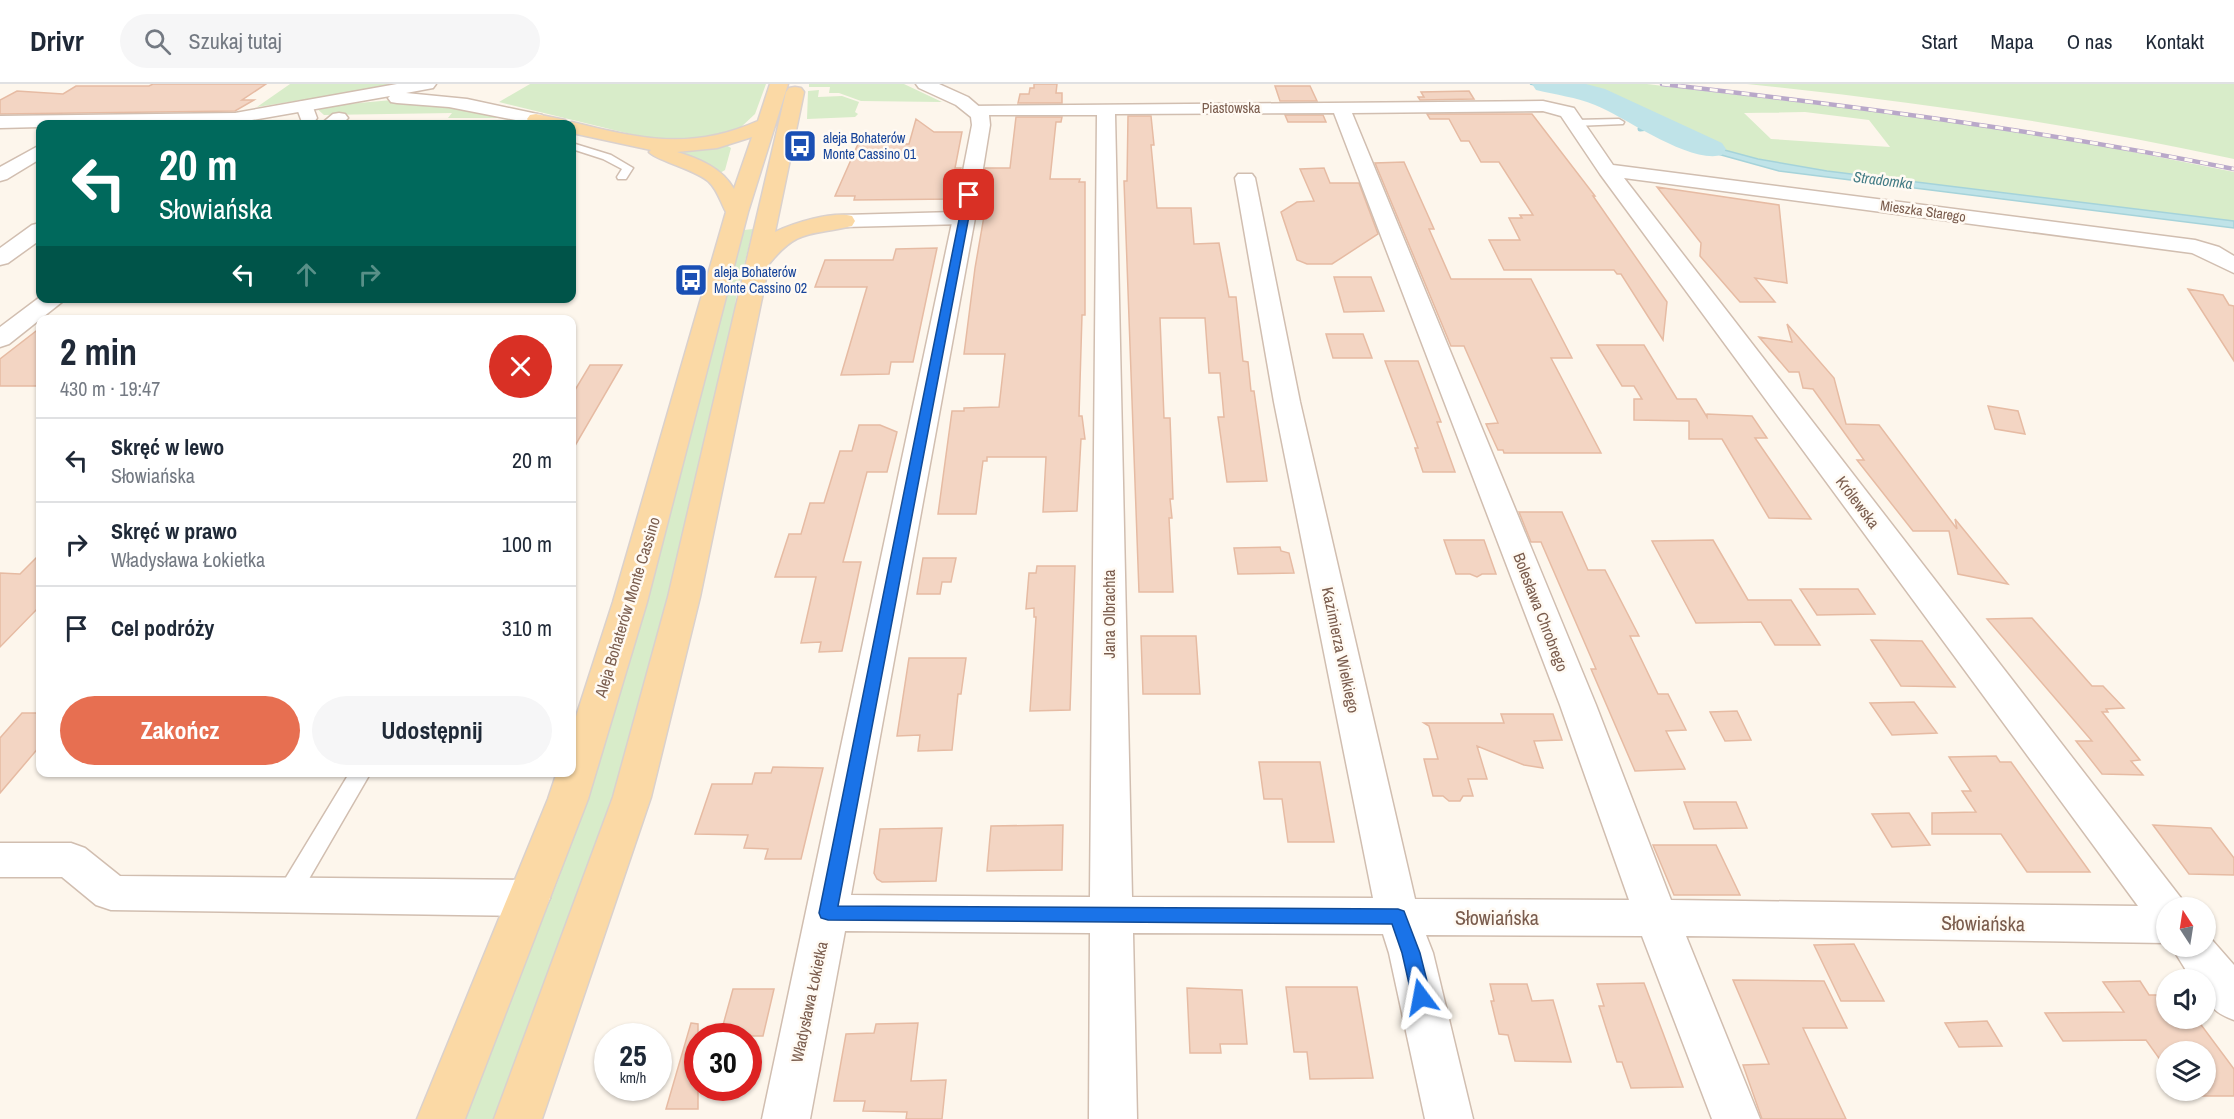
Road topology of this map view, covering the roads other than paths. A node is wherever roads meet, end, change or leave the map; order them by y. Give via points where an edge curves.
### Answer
1 (450, 84) edge
2 (779, 84) edge
3 (796, 84) edge
4 (925, 84) edge
5 (431, 89) edge
6 (487, 100) junction
7 (1543, 106) joint
8 (1341, 108) junction
9 (1106, 109) junction
10 (976, 110) junction
11 (336, 114) edge
12 (536, 119) joint
13 (221, 120) edge
14 (540, 120) edge
15 (0, 122) edge
16 (36, 122) edge
17 (1619, 122) dead end
18 (1575, 123) junction
19 (766, 124) junction
20 (576, 129) edge
21 (635, 143) junction
22 (576, 147) edge
23 (36, 153) edge
24 (1607, 170) junction
25 (0, 175) edge
26 (622, 177) dead end
27 (1245, 178) dead end
28 (786, 202) junction
29 (737, 212) junction
30 (964, 218) junction
31 (844, 221) junction
32 (36, 233) edge
33 (0, 258) edge
34 (760, 260) junction
35 (2234, 266) edge
36 (47, 303) edge
37 (0, 339) edge
38 (576, 774) edge
39 (358, 777) edge
40 (575, 777) edge
41 (0, 860) edge
42 (287, 896) junction
43 (2156, 897) edge
44 (529, 898) junction
45 (828, 913) junction
46 (1111, 915) junction
47 (1398, 917) junction
48 (1657, 918) junction
49 (2156, 925) edge
50 (2201, 957) edge
51 (2234, 1000) edge
52 (441, 1119) edge
53 (518, 1119) edge
54 (786, 1119) edge
55 (1113, 1119) edge
56 (1449, 1119) edge
57 (1736, 1119) edge

1 - 6 street
2 - 19 main road, Aleja Bohaterów Monte Cassino
3 - 28 main road
4 - 10 street, Piastowska
5 - 6 street
5 - 11 street
6 - 12 street
7 - 8 street, Piastowska
7 - 18 street, Królewska via 1568,112
8 - 9 street, Piastowska
8 - 48 street, Bolesława Chrobrego via 1578,705
9 - 10 street, Piastowska
9 - 46 street, Jana Olbrachta
10 - 30 street, Władysława Łokietka via 981,125
11 - 13 street via 307,112
12 - 14 main road
15 - 16 street
17 - 18 lane
18 - 24 street, Królewska
19 - 21 main road via 736,139 704,146
19 - 29 main road, Aleja Bohaterów Monte Cassino
20 - 21 main road
21 - 29 main road via 687,161 718,179
22 - 26 lane via 628,168
23 - 25 street
24 - 35 street, Mieszka Starego via 2195,247
24 - 43 street, Królewska
27 - 47 street, Kazimierza Wielkiego via 1283,379
28 - 31 main road via 819,218
28 - 34 main road
29 - 38 main road, Aleja Bohaterów Monte Cassino via 630,602
30 - 31 street
30 - 45 street, Władysława Łokietka
31 - 34 main road via 789,235 775,242
32 - 33 street
34 - 53 main road via 684,597 632,797
36 - 37 street
39 - 42 lane
40 - 44 main road, Aleja Bohaterów Monte Cassino
41 - 42 street via 71,861 111,893
42 - 44 street
44 - 52 main road, Aleja Bohaterów Monte Cassino
45 - 46 street, Słowiańska
45 - 54 street, Władysława Łokietka
46 - 47 street, Słowiańska
46 - 55 street, Jana Olbrachta
47 - 48 street, Słowiańska
47 - 56 street, Kazimierza Wielkiego via 1411,953
48 - 49 street, Słowiańska
48 - 57 street, Bolesława Chrobrego
50 - 51 street

